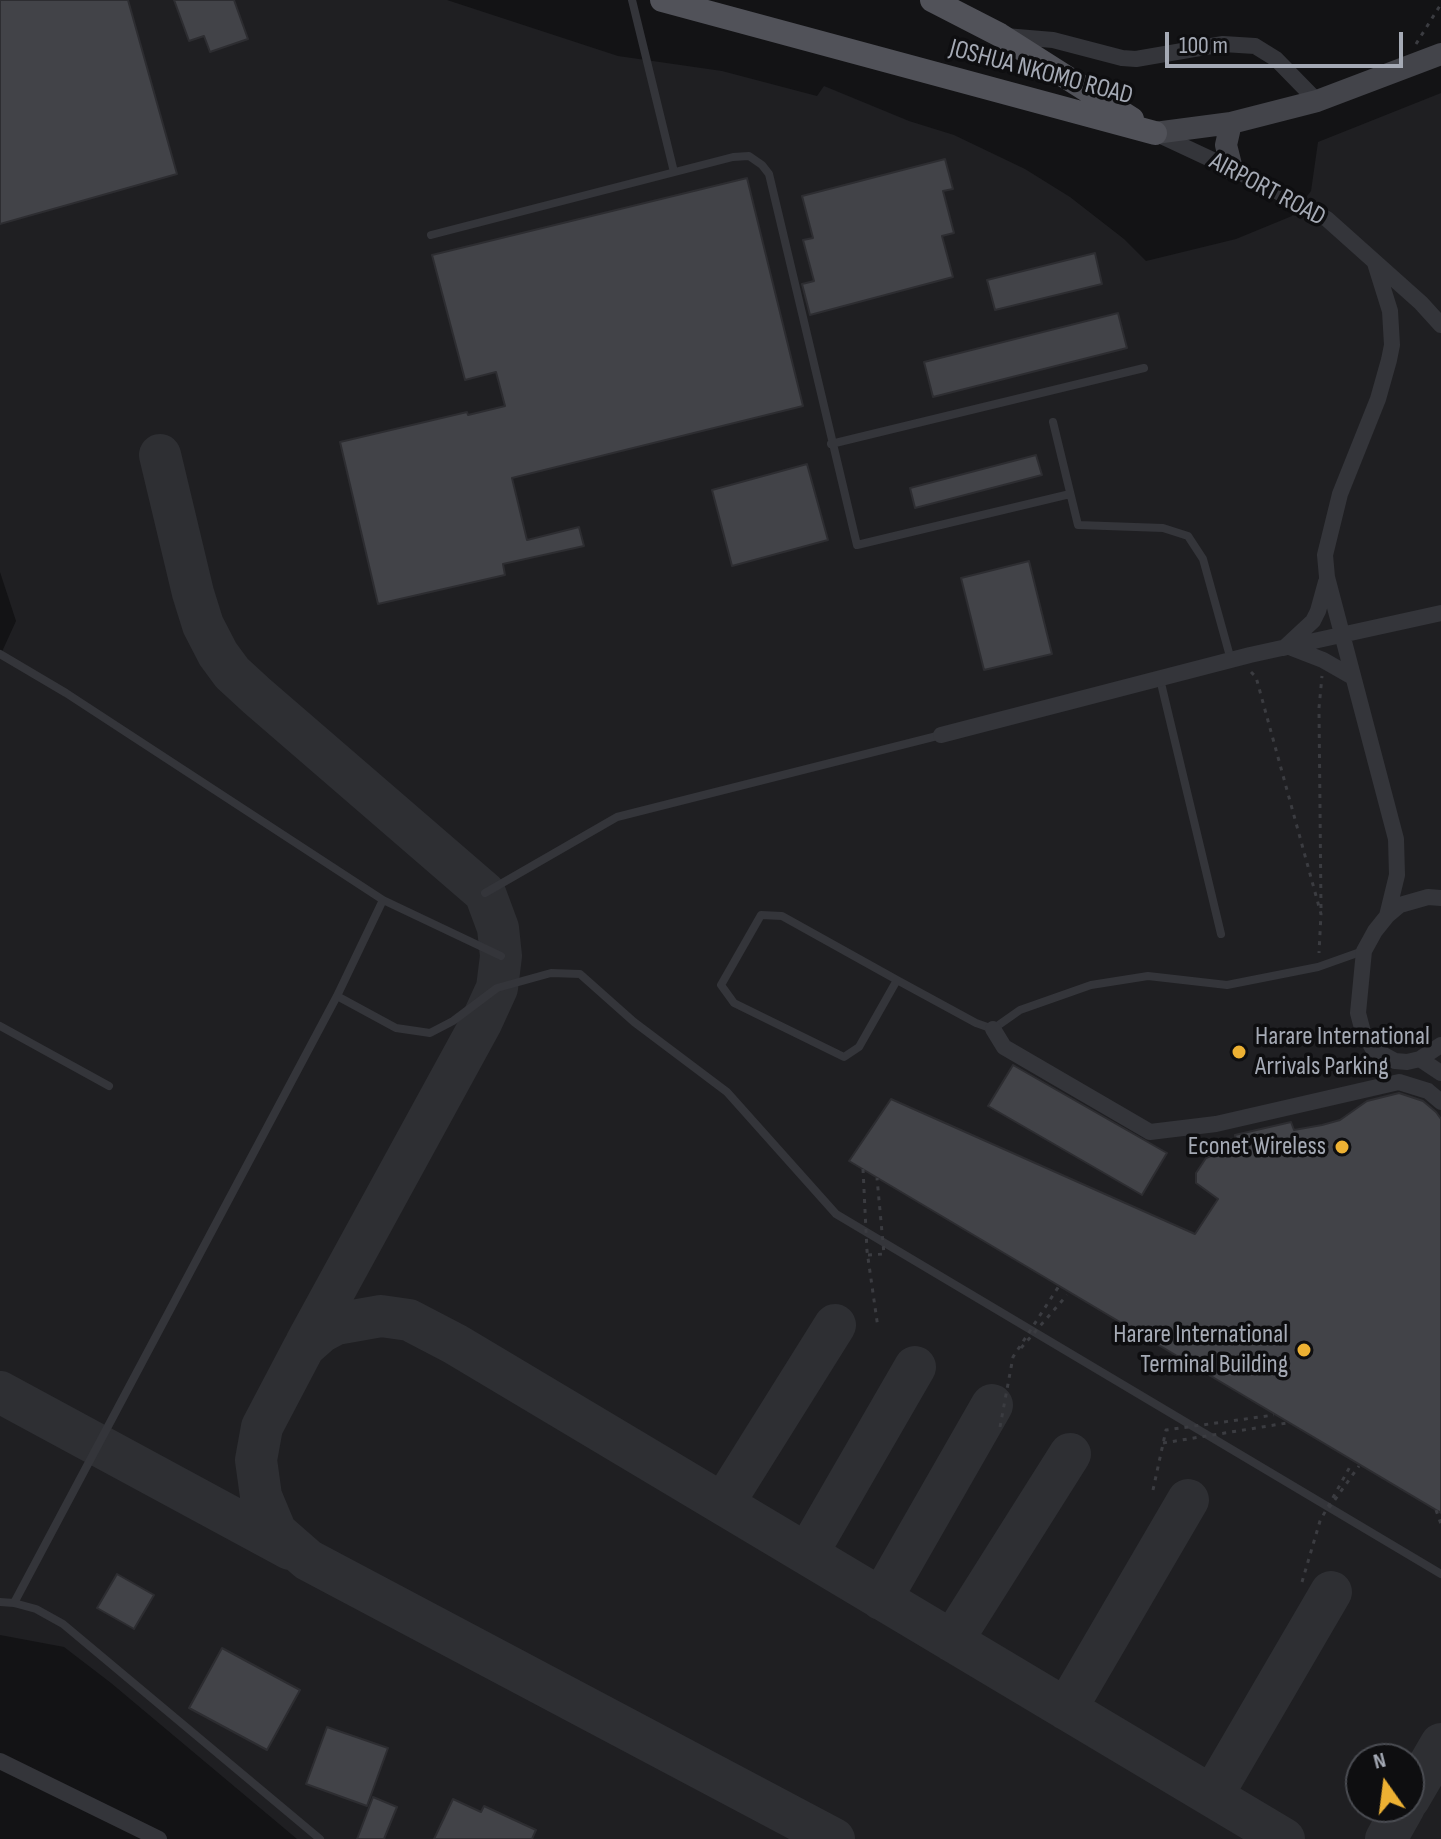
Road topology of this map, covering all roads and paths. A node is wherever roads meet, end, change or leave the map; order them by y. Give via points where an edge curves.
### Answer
1 (632, 0) edge
2 (662, 0) edge
3 (932, 0) edge
4 (1441, 4) edge
5 (1000, 35) junction
6 (1416, 44) dead end
7 (1441, 54) edge
8 (1317, 101) junction
9 (1231, 123) junction
10 (1155, 133) junction
11 (1232, 169) junction
12 (674, 172) junction
13 (431, 235) dead end
14 (1375, 263) junction
15 (1441, 325) edge
16 (1144, 368) dead end
17 (1053, 422) dead end
18 (831, 444) junction
19 (1070, 494) junction
20 (1327, 577) junction
21 (1441, 613) edge
22 (1343, 636) junction
23 (1286, 648) junction
24 (0, 654) edge
25 (1231, 660) junction
26 (1323, 660) junction
27 (1351, 676) junction
28 (1160, 679) junction
29 (941, 735) joint
30 (485, 893) dead end
31 (1441, 898) edge
32 (383, 900) junction
33 (1321, 914) junction
34 (1387, 916) junction
35 (1221, 934) dead end
36 (1364, 951) junction
37 (501, 956) dead end
38 (1318, 967) junction
39 (897, 980) junction
40 (337, 996) junction
41 (0, 1026) edge
42 (993, 1029) junction
43 (1441, 1045) edge
44 (1420, 1059) junction
45 (1441, 1073) edge
46 (109, 1086) dead end
47 (1441, 1102) edge
48 (863, 1169) dead end
49 (877, 1178) dead end
50 (868, 1255) junction
51 (1059, 1286) dead end
52 (1067, 1295) dead end
53 (878, 1328) dead end
54 (1013, 1357) junction
55 (1274, 1415) dead end
56 (1287, 1423) dead end
57 (1000, 1427) dead end
58 (1163, 1443) junction
59 (1352, 1463) dead end
60 (1359, 1466) dead end
61 (1153, 1490) dead end
62 (1436, 1510) dead end
63 (1320, 1521) junction
64 (1441, 1524) edge
65 (1441, 1574) edge
66 (1302, 1582) dead end
67 (0, 1602) edge
68 (14, 1603) junction
69 (0, 1761) edge
70 (159, 1839) edge
71 (320, 1839) edge

1 - 12 lane
2 - 10 main road, JOSHUA NKOMO ROAD
3 - 5 main road, JOSHUA NKOMO ROAD
4 - 6 path
5 - 8 street via 1053,40 1136,59 1223,44 1255,46 1276,59
5 - 10 main road, JOSHUA NKOMO ROAD
7 - 8 main road
8 - 9 main road
9 - 10 main road
9 - 11 main road via 1226,145
10 - 11 street, AIRPORT ROAD
11 - 14 street, AIRPORT ROAD via 1327,219
12 - 13 lane
12 - 18 lane via 749,156 769,174
14 - 15 street, AIRPORT ROAD
14 - 20 street via 1390,311 1392,345 1384,383 1340,494 1325,555
16 - 18 lane
17 - 19 lane
18 - 19 lane via 857,545
19 - 25 lane via 1078,525 1163,528 1188,536 1203,559
20 - 22 street
20 - 23 street via 1313,621
21 - 22 street
22 - 23 street
22 - 27 street
23 - 25 street
23 - 26 street
24 - 32 lane
25 - 28 street
25 - 33 path via 1256,677
26 - 27 street
26 - 33 path
27 - 34 street via 1396,839 1397,875
28 - 29 street
28 - 35 lane
29 - 30 lane via 617,817
31 - 34 street via 1410,900
32 - 37 lane
32 - 40 lane
33 - 38 path
34 - 36 street
36 - 38 lane
36 - 44 street via 1358,1013 1366,1039 1395,1061
38 - 42 lane via 1227,985 1148,976 1091,985 1020,1010
39 - 39 lane via 782,916 761,915 721,985 734,1003 844,1057 859,1047
39 - 42 lane
40 - 65 lane via 396,1028 430,1033 497,988 551,973 580,974 727,1092 836,1214
40 - 68 lane
41 - 46 lane
42 - 47 street via 1004,1047 1150,1132 1216,1124 1399,1082 1428,1091
43 - 44 street
44 - 45 street
48 - 50 path, bridge
49 - 50 path, bridge via 884,1254
50 - 53 path, bridge
51 - 54 path, bridge
52 - 54 path, bridge
54 - 57 path, bridge
55 - 58 path, bridge via 1166,1430
56 - 58 path, bridge
58 - 61 path, bridge
59 - 63 path, bridge
60 - 63 path, bridge
62 - 64 path
63 - 66 path, bridge
67 - 68 lane
68 - 71 lane via 63,1624
69 - 70 street

